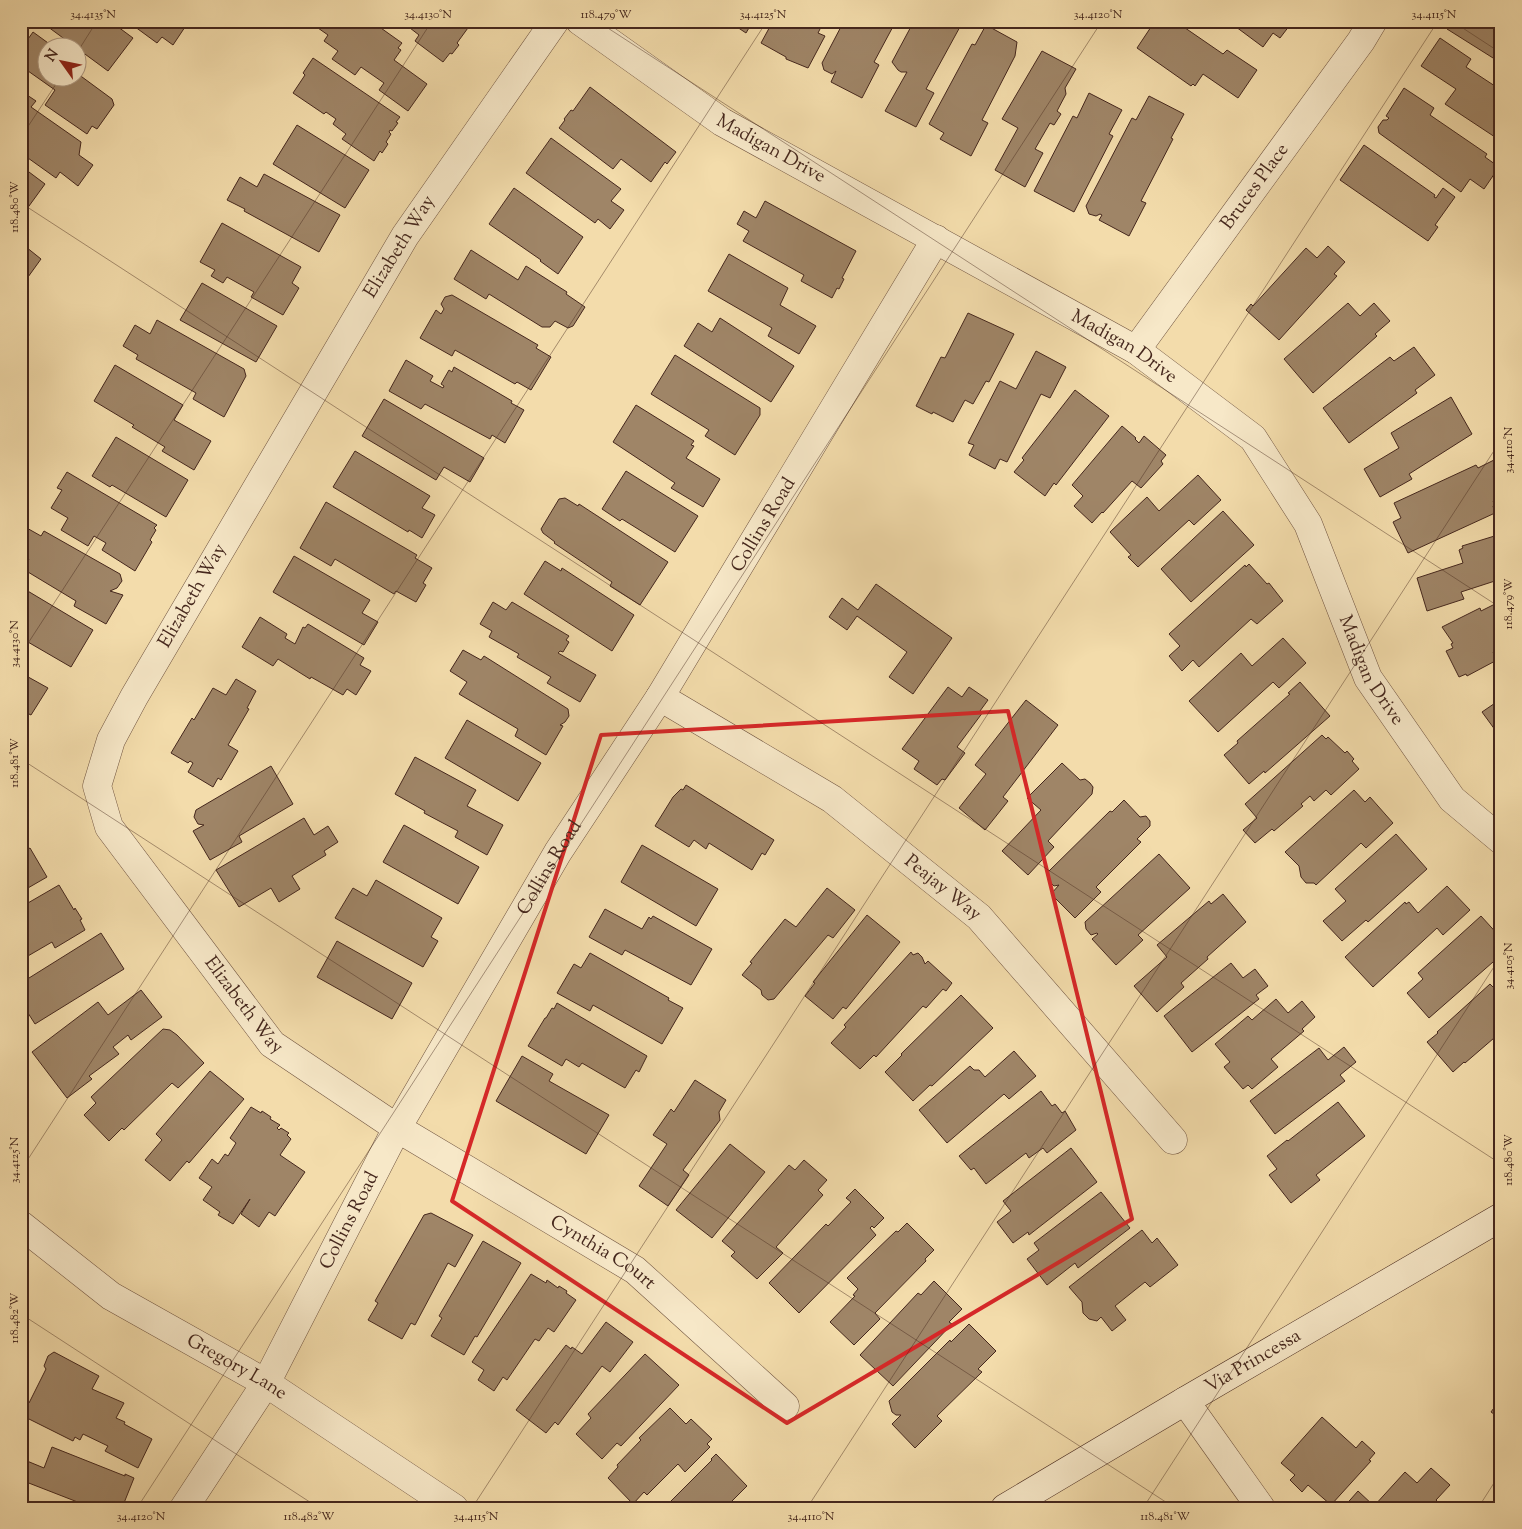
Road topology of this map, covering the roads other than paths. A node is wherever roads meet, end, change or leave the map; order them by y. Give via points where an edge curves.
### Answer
1 (555, 21) edge
2 (580, 21) edge
3 (1373, 21) edge
4 (936, 239) junction
5 (1136, 350) junction
6 (660, 697) junction
7 (1501, 840) edge
8 (397, 1128) junction
9 (1173, 1140) dead end
10 (1501, 1217) edge
11 (21, 1225) edge
12 (266, 1383) junction
13 (1184, 1401) junction
14 (785, 1406) dead end
15 (184, 1508) edge
16 (454, 1508) edge
17 (1006, 1508) edge
18 (1261, 1508) edge

1 - 8 street, Elizabeth Way via 405,236 134,697 111,740 98,786 109,827 272,1044
2 - 4 street, Madigan Drive via 722,122
3 - 5 street, Bruces Place
4 - 5 street, Madigan Drive
4 - 6 street, Collins Road
5 - 7 street, Madigan Drive via 1253,438 1308,524 1368,678 1452,799
6 - 8 street, Collins Road via 558,852
6 - 9 street, Peajay Way via 832,799 980,917
8 - 12 street, Collins Road
8 - 14 street, Cynthia Court via 635,1270
10 - 13 street, Via Princessa
11 - 12 street, Gregory Lane via 111,1296
12 - 15 street, Collins Road
12 - 16 street, Gregory Lane
13 - 17 street, Via Princessa
13 - 18 street

